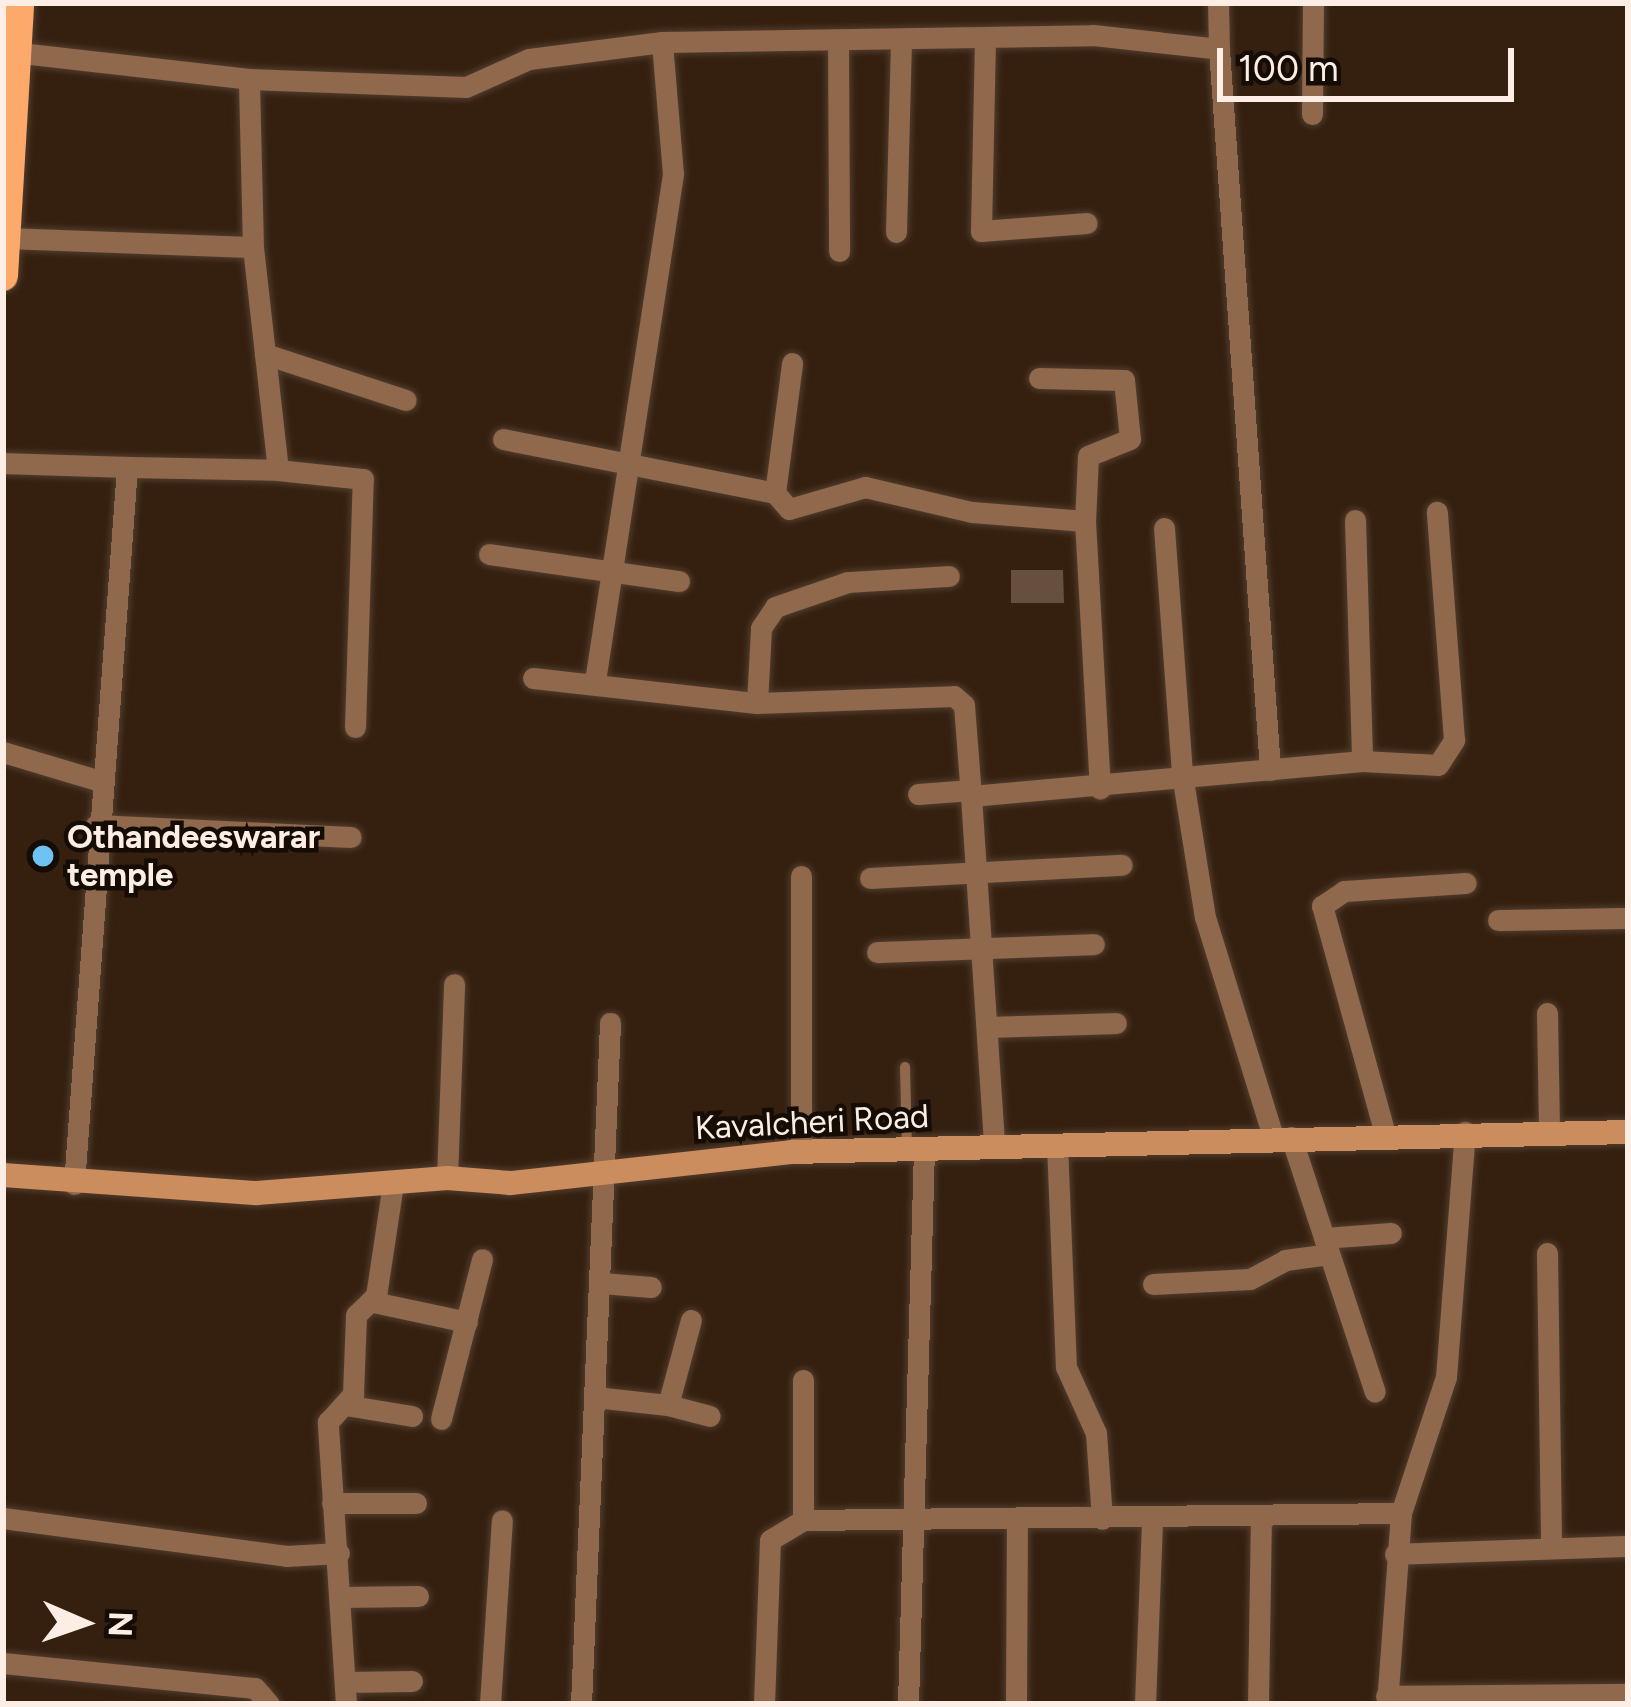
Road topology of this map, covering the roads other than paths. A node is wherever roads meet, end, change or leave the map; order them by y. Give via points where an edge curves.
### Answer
1 (19, 3) edge
2 (1218, 3) edge
3 (1313, 3) edge
4 (985, 39) junction
5 (838, 40) junction
6 (901, 40) junction
7 (662, 42) junction
8 (1219, 49) junction
9 (10, 51) edge
10 (249, 80) junction
11 (1312, 114) dead end
12 (1087, 223) dead end
13 (896, 232) dead end
14 (4, 238) edge
15 (253, 247) junction
16 (839, 251) dead end
17 (3, 276) edge
18 (265, 353) junction
19 (792, 363) dead end
20 (1039, 378) dead end
21 (406, 400) dead end
22 (503, 440) dead end
23 (3, 463) edge
24 (633, 466) junction
25 (128, 467) junction
26 (278, 470) junction
27 (776, 493) junction
28 (1437, 512) dead end
29 (1355, 520) dead end
30 (1085, 521) junction
31 (1164, 529) dead end
32 (489, 554) dead end
33 (617, 571) junction
34 (949, 576) dead end
35 (679, 581) dead end
36 (533, 678) dead end
37 (596, 681) junction
38 (757, 703) junction
39 (356, 727) dead end
40 (3, 752) edge
41 (1362, 761) junction
42 (1270, 770) junction
43 (1181, 774) junction
44 (100, 781) junction
45 (1100, 789) junction
46 (971, 793) junction
47 (918, 794) dead end
48 (96, 824) junction
49 (351, 837) dead end
50 (1122, 865) dead end
51 (977, 872) junction
52 (801, 876) dead end
53 (870, 878) dead end
54 (1466, 883) dead end
55 (1628, 918) edge
56 (1498, 920) dead end
57 (1094, 944) dead end
58 (985, 947) junction
59 (877, 952) dead end
60 (454, 985) dead end
61 (1546, 1013) dead end
62 (610, 1023) dead end
63 (1116, 1023) dead end
64 (989, 1027) junction
65 (905, 1067) dead end
66 (1549, 1131) junction
67 (1465, 1132) junction
68 (1628, 1132) edge
69 (1385, 1134) junction
70 (1282, 1137) junction
71 (1058, 1144) junction
72 (994, 1146) junction
73 (915, 1148) junction
74 (801, 1152) junction
75 (609, 1170) junction
76 (3, 1174) edge
77 (446, 1178) junction
78 (74, 1184) junction
79 (392, 1184) junction
80 (1391, 1233) dead end
81 (1327, 1246) junction
82 (1547, 1253) dead end
83 (482, 1259) dead end
84 (602, 1282) junction
85 (1154, 1284) dead end
86 (651, 1287) dead end
87 (373, 1302) junction
88 (691, 1320) dead end
89 (467, 1322) junction
90 (803, 1380) dead end
91 (1375, 1392) dead end
92 (595, 1397) junction
93 (345, 1405) junction
94 (668, 1405) junction
95 (412, 1416) dead end
96 (710, 1416) dead end
97 (441, 1419) dead end
98 (332, 1503) junction
99 (416, 1503) dead end
100 (1401, 1513) junction
101 (1261, 1515) junction
102 (914, 1516) junction
103 (3, 1518) edge
104 (1017, 1518) junction
105 (1102, 1519) junction
106 (502, 1520) dead end
107 (803, 1520) junction
108 (1152, 1521) junction
109 (1628, 1546) edge
110 (1551, 1548) junction
111 (339, 1553) junction
112 (1395, 1554) junction
113 (418, 1596) dead end
114 (341, 1597) junction
115 (3, 1663) edge
116 (412, 1681) dead end
117 (345, 1693) edge
118 (1628, 1694) edge
119 (1386, 1700) edge
120 (268, 1704) edge
121 (490, 1704) edge
122 (581, 1704) edge
123 (764, 1704) edge
124 (908, 1704) edge
125 (1016, 1704) edge
126 (1144, 1704) edge
127 (1258, 1704) edge

1 - 9 main road
2 - 8 street
3 - 11 street
4 - 6 street
4 - 8 street via 1093,35
4 - 12 street via 981,231
5 - 6 street
5 - 7 street
5 - 16 street
6 - 13 street
7 - 10 street via 530,58 466,87
7 - 24 street via 674,174
8 - 42 street
9 - 10 street
9 - 14 main road
10 - 15 street
14 - 15 street
14 - 17 main road
15 - 18 street
18 - 21 street
18 - 26 street
19 - 27 street
20 - 30 street via 1124,380 1130,439 1088,456
22 - 24 street
23 - 25 street
24 - 27 street
24 - 33 street
25 - 26 street
25 - 44 street
26 - 39 street via 363,478
27 - 30 street via 789,508 866,487 972,512
28 - 41 street via 1453,751 1438,765
29 - 41 street
30 - 45 street
31 - 43 street
32 - 33 street
33 - 35 street
33 - 37 street
34 - 38 street via 848,582 775,608 761,628
36 - 37 street
37 - 38 street
38 - 46 street via 954,696 964,705
40 - 44 street
41 - 42 street
42 - 43 street
43 - 45 street
43 - 70 street via 1205,917
44 - 48 street
45 - 46 street
46 - 47 street
46 - 51 street
48 - 49 street
48 - 78 street
50 - 51 street
51 - 53 street
51 - 58 street
52 - 74 street
54 - 69 street via 1344,891 1322,906
55 - 56 street
57 - 58 street
58 - 59 street
58 - 64 street
60 - 77 street
61 - 66 street
62 - 75 street
63 - 64 street
64 - 72 street
65 - 73 lane
66 - 67 street, Kavalcheri Road
66 - 68 street, Kavalcheri Road
67 - 69 street, Kavalcheri Road
67 - 100 street via 1446,1377
69 - 70 street, Kavalcheri Road
70 - 71 street, Kavalcheri Road
70 - 81 street
71 - 72 street, Kavalcheri Road
71 - 105 street via 1066,1367 1096,1433
72 - 73 street, Kavalcheri Road
73 - 74 street, Kavalcheri Road
73 - 102 street
74 - 75 street, Kavalcheri Road
75 - 77 street, Kavalcheri Road via 511,1183
75 - 84 street
76 - 78 street, Kavalcheri Road
77 - 79 street, Kavalcheri Road
78 - 79 street, Kavalcheri Road via 257,1193
79 - 87 street
80 - 81 street
81 - 85 street via 1250,1279
81 - 91 street
82 - 110 street
83 - 89 street
84 - 86 street
84 - 92 street
87 - 89 street
87 - 93 street via 356,1315
88 - 94 street
89 - 97 street
90 - 107 street
92 - 94 street
92 - 122 street
93 - 95 street
93 - 98 street via 329,1417
94 - 96 street
98 - 99 street
98 - 111 street
100 - 101 street
100 - 112 street
101 - 108 street
101 - 127 street
102 - 104 street
102 - 107 street
102 - 124 street
103 - 111 street via 286,1556
104 - 105 street
104 - 125 street
105 - 108 street
106 - 121 street
107 - 123 street via 770,1540
108 - 126 street
109 - 110 street
110 - 112 street
111 - 114 street
112 - 119 street
113 - 114 street
114 - 117 street
115 - 120 street via 255,1688
116 - 117 street
118 - 119 street

